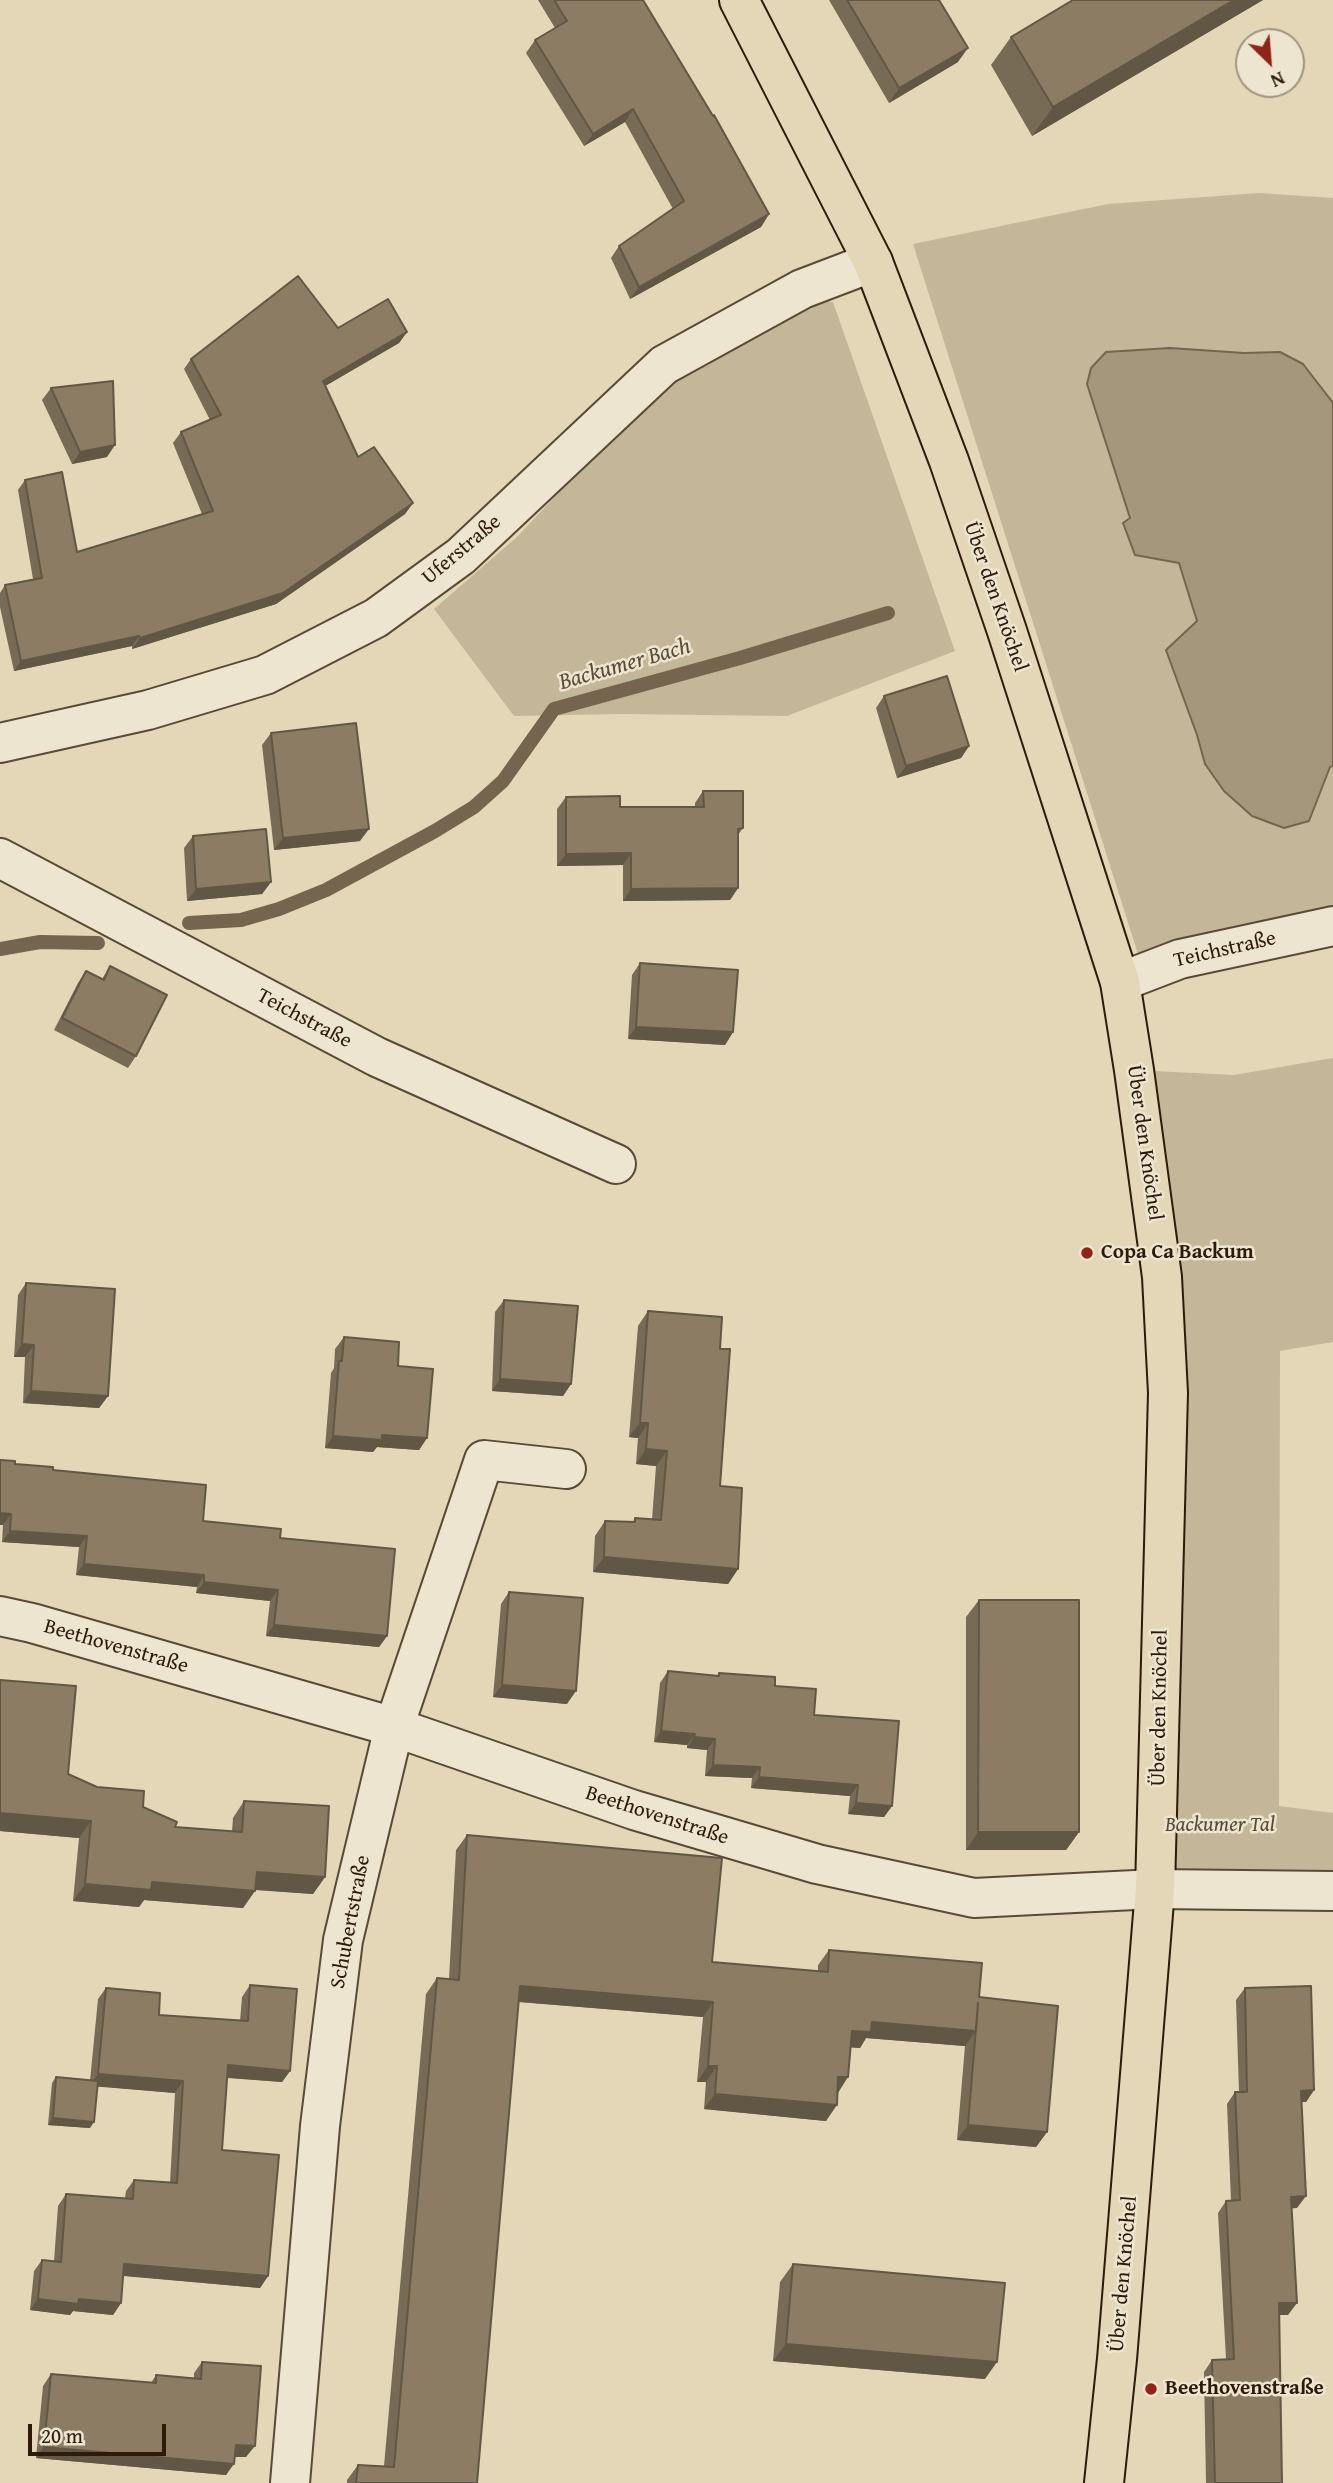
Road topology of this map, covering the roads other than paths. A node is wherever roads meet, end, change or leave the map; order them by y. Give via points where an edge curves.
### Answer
1 (739, 0) edge
2 (873, 262) junction
3 (0, 743) edge
4 (0, 858) edge
5 (1333, 926) edge
6 (1120, 982) junction
7 (616, 1164) dead end
8 (566, 1469) dead end
9 (0, 1616) edge
10 (394, 1727) junction
11 (1155, 1889) junction
12 (1333, 1891) edge
13 (290, 2483) edge
14 (1104, 2483) edge

1 - 2 main road, Über den Knöchel
2 - 3 street, Uferstraße via 802,289 664,365 461,556 376,618 265,675 148,710
2 - 6 main road, Über den Knöchel via 958,488
4 - 7 street, Teichstraße via 377,1057
5 - 6 street, Teichstraße via 1180,959
6 - 11 main road, Über den Knöchel via 1163,1278 1168,1393
8 - 10 street, Schubertstraße via 484,1460
9 - 10 street, Beethovenstraße
10 - 11 street, Beethovenstraße via 634,1810 830,1867 974,1898
10 - 13 street, Schubertstraße via 343,1940 320,2126
11 - 12 street, Beethovenstraße
11 - 14 main road, Über den Knöchel

